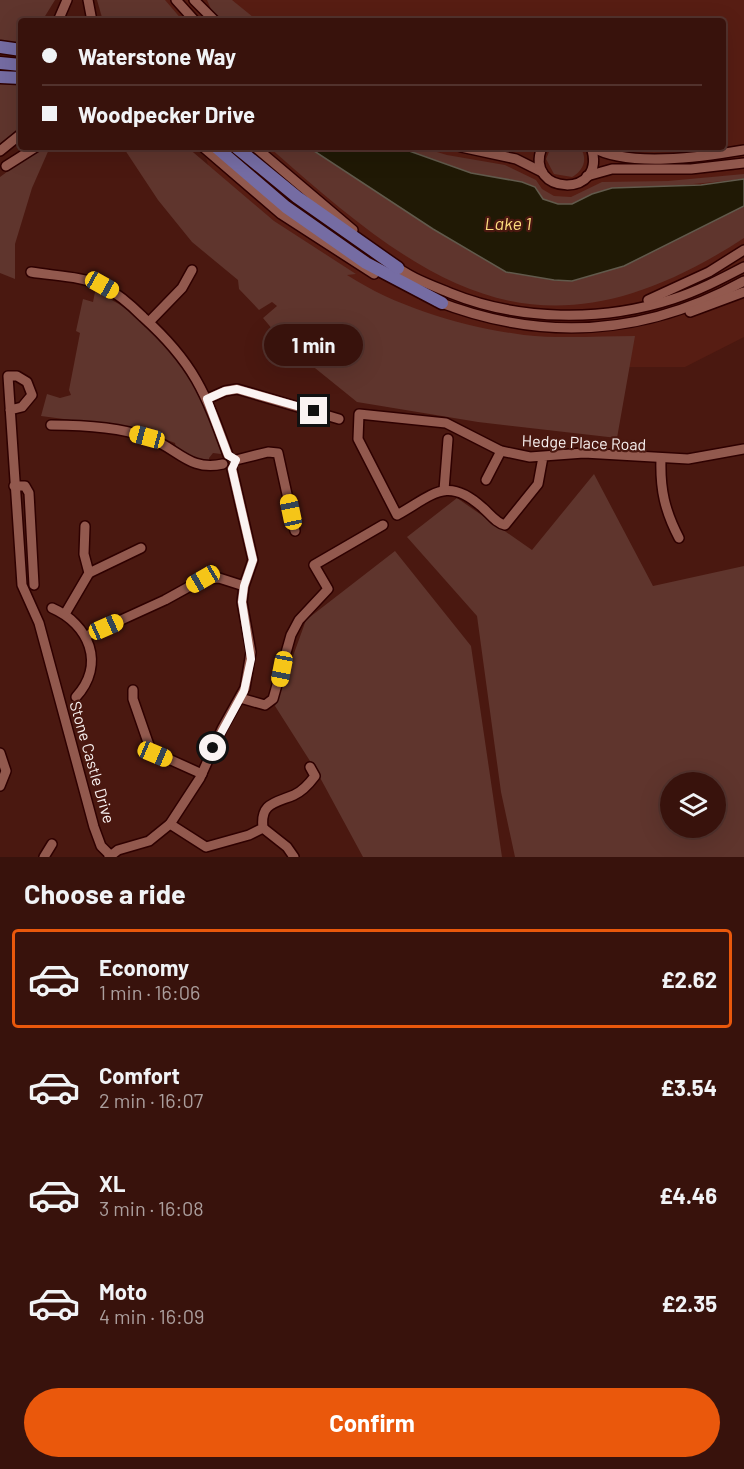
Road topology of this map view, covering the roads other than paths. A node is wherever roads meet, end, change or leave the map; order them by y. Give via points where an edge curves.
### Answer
1 (67, 0) edge
2 (88, 0) edge
3 (176, 0) edge
4 (194, 0) edge
5 (59, 18) edge
6 (91, 18) edge
7 (192, 18) edge
8 (212, 18) edge
9 (0, 47) edge
10 (18, 50) edge
11 (0, 63) edge
12 (18, 65) edge
13 (0, 77) edge
14 (18, 78) edge
15 (18, 136) edge
16 (23, 150) edge
17 (31, 150) edge
18 (206, 150) edge
19 (220, 150) edge
20 (240, 150) edge
21 (259, 150) edge
22 (475, 150) edge
23 (541, 150) edge
24 (592, 150) edge
25 (596, 150) edge
26 (744, 150) edge
27 (0, 151) edge
28 (744, 163) edge
29 (3, 168) edge
30 (542, 172) junction
31 (587, 176) junction
32 (744, 250) edge
33 (744, 267) edge
34 (398, 268) junction
35 (192, 270) dead end
36 (32, 272) dead end
37 (744, 281) edge
38 (744, 292) edge
39 (442, 303) junction
40 (623, 310) junction
41 (149, 322) junction
42 (609, 327) junction
43 (207, 399) junction
44 (10, 410) dead end
45 (339, 419) dead end
46 (51, 425) dead end
47 (448, 439) dead end
48 (744, 449) edge
49 (501, 451) junction
50 (543, 457) junction
51 (661, 459) junction
52 (230, 462) junction
53 (486, 480) dead end
54 (14, 486) junction
55 (444, 490) junction
56 (383, 525) dead end
57 (85, 526) dead end
58 (295, 531) dead end
59 (679, 538) dead end
60 (141, 548) dead end
61 (88, 573) junction
62 (34, 585) dead end
63 (244, 586) junction
64 (52, 608) dead end
65 (66, 614) junction
66 (86, 636) junction
67 (133, 690) dead end
68 (76, 697) dead end
69 (240, 699) junction
70 (0, 753) edge
71 (310, 767) dead end
72 (202, 774) junction
73 (0, 786) edge
74 (170, 824) junction
75 (263, 828) junction
76 (52, 844) dead end
77 (202, 846) junction
78 (110, 856) edge
79 (198, 856) edge
80 (44, 857) edge
81 (294, 857) edge

1 - 5 street
2 - 6 street
3 - 7 street
4 - 8 street
9 - 10 main road
11 - 12 main road
13 - 14 main road
15 - 27 street
16 - 29 street
17 - 29 street
18 - 39 street via 281,214 357,265
19 - 39 main road via 286,207 366,264
20 - 34 main road via 297,197
21 - 34 street
22 - 30 street via 516,159
23 - 30 street
24 - 31 street via 594,162
25 - 26 street via 627,157 699,156
28 - 31 street via 691,169 612,169
30 - 31 street via 555,184 564,186 581,182
32 - 40 street via 676,289
33 - 40 street via 684,295
34 - 40 street via 465,299 512,311 556,315
35 - 41 street via 182,288
36 - 41 street via 102,285 126,300
37 - 42 street via 681,310
38 - 42 street via 674,317
39 - 42 street via 493,321 551,328
41 - 43 street via 190,367
43 - 45 street via 237,389
43 - 52 street
44 - 54 street, Stone Castle Drive
46 - 52 street via 130,433 161,443 200,467
47 - 55 street
48 - 51 street, Hedge Place Road via 713,456
49 - 50 street, Hedge Place Road
49 - 53 street
49 - 55 street, Hedge Place Road via 446,423 358,414 358,439 397,516
50 - 51 street, Hedge Place Road via 584,453
50 - 55 street via 538,484 505,525 471,496 460,490
51 - 59 street via 662,496
52 - 58 street via 278,453
52 - 63 street via 253,560
54 - 62 street via 25,486 29,494
54 - 78 street, Stone Castle Drive via 22,585 54,673 94,827
56 - 69 street via 314,565 328,589 299,620 291,635 273,699 265,705
57 - 61 street
60 - 61 street
61 - 65 street
63 - 66 street via 219,578 203,579
63 - 69 street via 242,609 251,659
64 - 65 street
65 - 66 street
66 - 68 street via 90,668
67 - 72 street via 151,751
69 - 72 street
70 - 73 street via 6,770
71 - 75 street via 315,776 305,788 264,808
72 - 74 street
74 - 77 street
74 - 78 street via 149,841
75 - 77 street via 226,843
75 - 81 street
76 - 80 street
77 - 79 street

